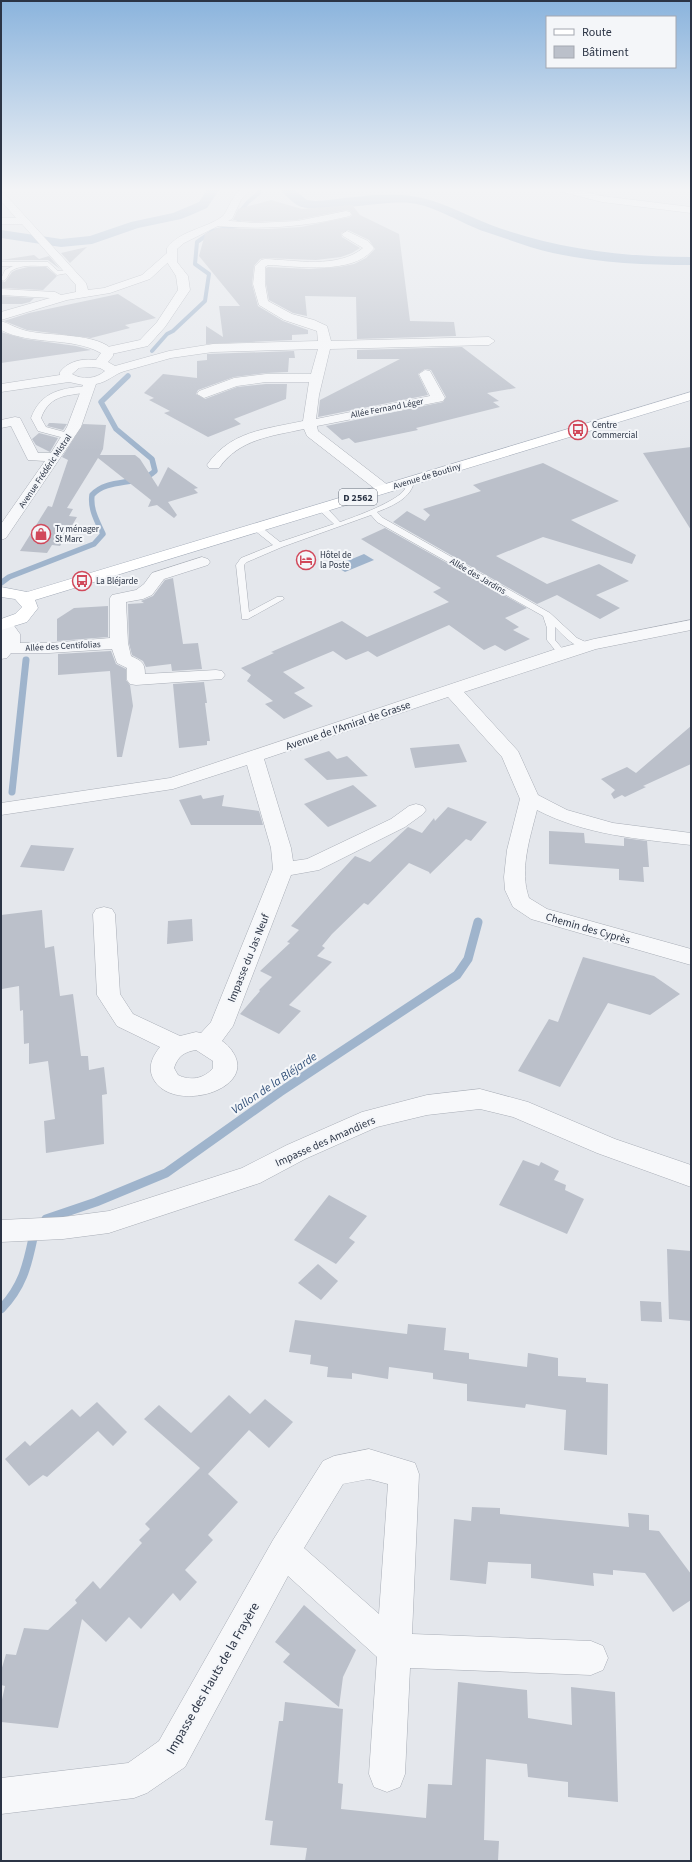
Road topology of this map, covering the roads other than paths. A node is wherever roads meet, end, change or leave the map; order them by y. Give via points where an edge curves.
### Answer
1 (75, 277) edge
2 (146, 277) edge
3 (182, 277) edge
4 (259, 277) edge
5 (1, 292) edge
6 (82, 294) junction
7 (66, 297) junction
8 (1, 316) edge
9 (1, 325) edge
10 (39, 337) junction
11 (489, 341) dead end
12 (9, 342) dead end
13 (325, 345) junction
14 (107, 351) junction
15 (99, 364) junction
16 (48, 368) dead end
17 (112, 372) junction
18 (69, 373) junction
19 (425, 374) dead end
20 (315, 378) junction
21 (90, 385) junction
22 (1, 388) edge
23 (204, 394) dead end
24 (691, 396) edge
25 (1, 424) edge
26 (310, 424) junction
27 (68, 436) junction
28 (55, 457) junction
29 (214, 465) dead end
30 (410, 481) junction
31 (384, 489) junction
32 (322, 508) junction
33 (373, 512) junction
34 (338, 524) junction
35 (257, 528) junction
36 (1, 535) edge
37 (279, 545) junction
38 (202, 562) dead end
39 (1, 592) edge
40 (26, 598) junction
41 (280, 599) dead end
42 (547, 615) junction
43 (2, 625) edge
44 (691, 625) edge
45 (119, 643) junction
46 (587, 646) junction
47 (4, 651) edge
48 (562, 653) junction
49 (216, 675) dead end
50 (452, 690) junction
51 (254, 757) junction
52 (530, 799) junction
53 (1, 809) edge
54 (416, 810) dead end
55 (691, 839) edge
56 (283, 869) junction
57 (104, 914) dead end
58 (691, 957) edge
59 (206, 1042) junction
60 (178, 1045) junction
61 (691, 1176) edge
62 (1, 1231) edge
63 (284, 1551) junction
64 (394, 1650) junction
65 (591, 1658) dead end
66 (387, 1774) dead end
67 (1, 1796) edge

1 - 6 street via 82,285
2 - 6 street via 106,291
3 - 14 street via 184,290 161,324 144,343
4 - 13 street via 263,303 288,317 322,329
5 - 7 street
6 - 7 street
7 - 8 street
9 - 10 street
10 - 12 street
10 - 14 street via 88,342
11 - 13 street
13 - 17 street via 191,350
13 - 20 street
14 - 15 street via 107,356
15 - 17 street via 109,367
15 - 18 street via 82,364
16 - 18 street
17 - 21 street
18 - 21 street
18 - 22 street
19 - 26 street, Allée Fernand Léger via 438,398
20 - 23 street via 266,378 234,382
20 - 26 street
21 - 27 street, Avenue Frédéric Mistral
21 - 27 street via 48,398 38,408 36,418 42,429
24 - 30 main road, Avenue de Boutiny / D 2562
25 - 28 street via 15,421 33,457
26 - 29 street via 260,434 237,443 221,453
26 - 31 street via 312,433
27 - 28 street, Avenue Frédéric Mistral
28 - 36 street, Avenue Frédéric Mistral
30 - 31 main road, Avenue de Boutiny / D 2562
30 - 33 lane via 408,490
31 - 32 main road, Avenue de Boutiny / D 2562
32 - 34 lane
32 - 35 main road, Avenue de Boutiny / D 2562
33 - 34 lane
33 - 42 lane, Allée des Jardins via 380,520
34 - 37 lane
35 - 37 lane
35 - 40 main road, Avenue de Boutiny / D 2562
37 - 41 lane via 244,560 240,565 245,617
38 - 45 street via 158,576 151,589 141,594 118,598
39 - 40 main road
40 - 43 main road via 30,608 27,613 13,622
42 - 46 lane, Allée des Jardins via 574,640
42 - 48 lane via 551,640
43 - 47 street via 11,634 11,643
44 - 46 street, Avenue de l'Amiral de Grasse
45 - 47 street, Allée des Centifolias
45 - 49 street via 123,659 136,665 136,680
46 - 48 street, Avenue de l'Amiral de Grasse
48 - 50 street, Avenue de l'Amiral de Grasse
50 - 51 street, Avenue de l'Amiral de Grasse
50 - 52 street via 511,755
51 - 53 street, Avenue de l'Amiral de Grasse via 173,783
51 - 56 street, Impasse du Jas Neuf via 281,848
52 - 55 street via 560,814 612,829
52 - 58 street, Chemin des Cyprès via 517,852 513,882 519,901 539,914
54 - 56 street via 398,823 312,865
56 - 59 street, Impasse du Jas Neuf via 221,1026
57 - 60 street via 109,995 126,1020
59 - 60 street via 196,1041
59 - 60 street via 223,1054 225,1065 220,1077 202,1088 186,1088 168,1081 163,1073 162,1064 169,1051
61 - 62 street, Impasse des Amandiers via 606,1146 519,1109 480,1099 427,1105 371,1119 296,1152 251,1176 109,1222 63,1228
63 - 64 street
63 - 64 street, Impasse des Hauts de la Frayère via 334,1471 369,1464 404,1474
63 - 67 street, Impasse des Hauts de la Frayère via 172,1754 134,1780
64 - 65 street
64 - 66 street, Impasse des Hauts de la Frayère

